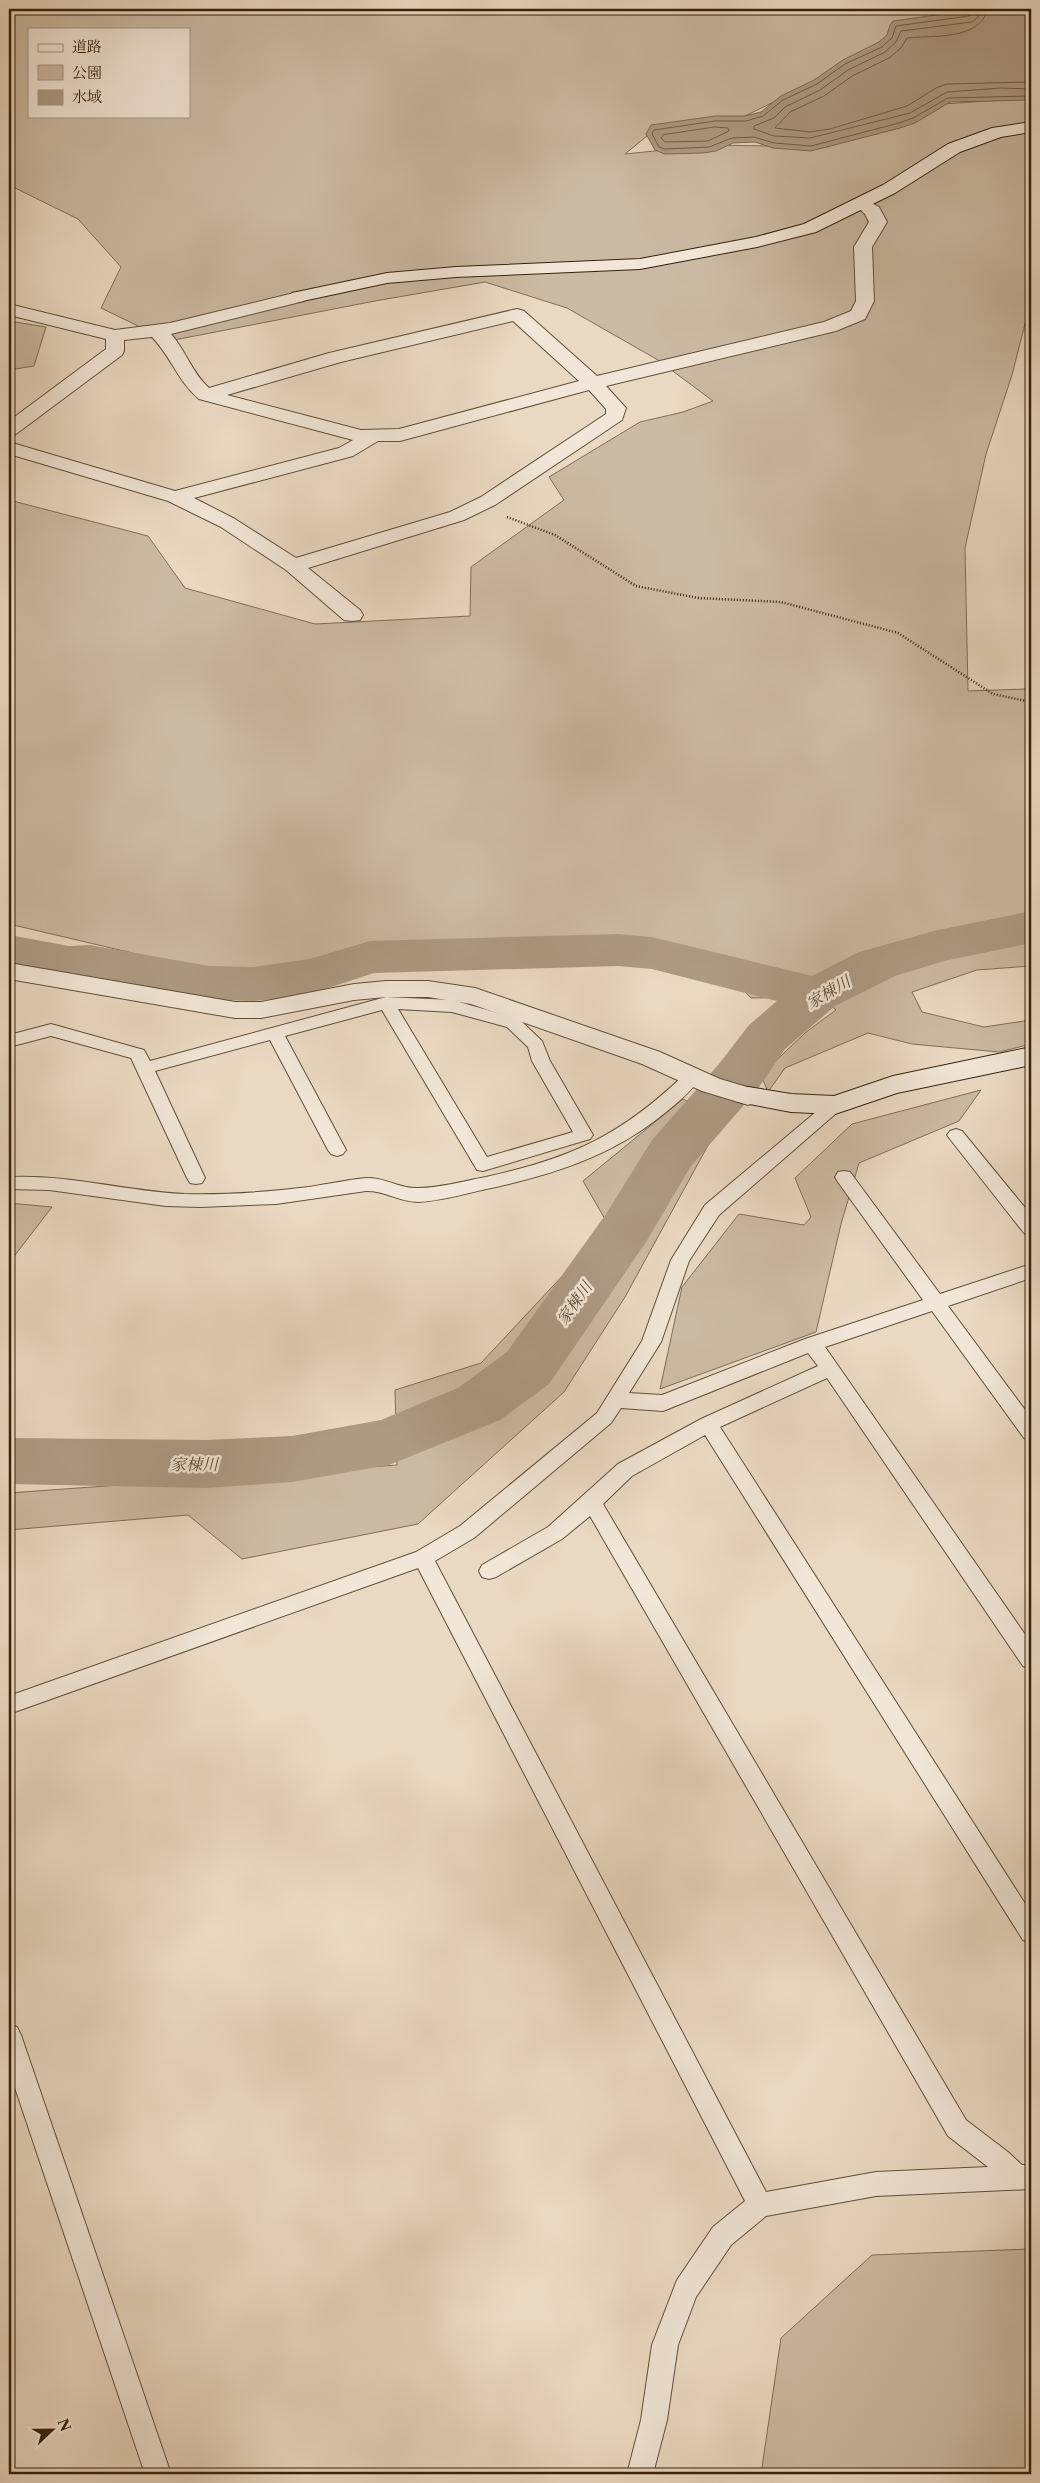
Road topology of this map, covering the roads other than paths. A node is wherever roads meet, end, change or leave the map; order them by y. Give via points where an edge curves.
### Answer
1 (1031, 127) edge
2 (862, 202) junction
3 (9, 309) edge
4 (157, 331) junction
5 (116, 336) junction
6 (593, 383) junction
7 (206, 395) junction
8 (9, 430) edge
9 (373, 436) junction
10 (9, 448) edge
11 (175, 497) junction
12 (293, 566) junction
13 (352, 615) dead end
14 (9, 972) edge
15 (386, 1003) junction
16 (275, 1033) junction
17 (9, 1041) edge
18 (1031, 1056) edge
19 (145, 1068) junction
20 (701, 1081) junction
21 (836, 1105) junction
22 (956, 1135) dead end
23 (337, 1150) dead end
24 (844, 1177) dead end
25 (196, 1178) dead end
26 (9, 1183) edge
27 (1031, 1228) edge
28 (1031, 1271) edge
29 (935, 1303) junction
30 (812, 1344) junction
31 (831, 1368) junction
32 (615, 1400) junction
33 (708, 1424) junction
34 (1031, 1433) edge
35 (592, 1502) junction
36 (423, 1558) junction
37 (489, 1571) dead end
38 (1031, 1660) edge
39 (9, 1705) edge
40 (1031, 1933) edge
41 (9, 2034) edge
42 (1024, 2177) edge
43 (760, 2205) junction
44 (158, 2474) edge
45 (640, 2474) edge

1 - 2 street via 998,132 954,148
2 - 4 street via 810,228 708,253 640,264 387,278
2 - 6 street via 873,210 878,222 863,247 865,301 858,315 829,327
3 - 5 street
4 - 5 street
4 - 7 street via 172,348 192,383
5 - 8 street via 115,351
6 - 7 street via 517,315 336,357
6 - 9 street via 400,435
6 - 12 street via 616,408 615,416 488,501 457,516
7 - 9 street via 361,436
9 - 11 street via 346,452
10 - 11 street
11 - 12 street via 228,523
12 - 13 street
14 - 20 street via 235,1010 261,1010 386,989 428,989 475,996 652,1058
15 - 15 lane via 483,1165 584,1135 541,1061 536,1045 513,1024 452,1006
15 - 16 lane
16 - 19 lane
16 - 23 lane
17 - 19 lane via 51,1030 138,1054
18 - 21 street via 893,1085
19 - 25 lane
20 - 21 street via 748,1096 790,1103
20 - 26 lane via 631,1132 590,1154 528,1174 441,1192 409,1195 375,1184 307,1194 169,1199 54,1182
21 - 32 lane via 712,1210 680,1260 651,1342
22 - 27 lane
24 - 29 lane
28 - 29 lane
29 - 30 lane
29 - 34 lane
30 - 31 lane
30 - 32 lane via 663,1403
31 - 33 lane
31 - 38 lane
32 - 36 lane via 604,1418 467,1532
33 - 35 lane via 625,1470
33 - 40 lane
35 - 37 lane via 555,1533
35 - 42 lane via 957,2128
36 - 39 lane
36 - 43 lane
41 - 44 lane
42 - 43 lane via 876,2184
43 - 45 lane via 722,2236 686,2289 666,2345 654,2420

